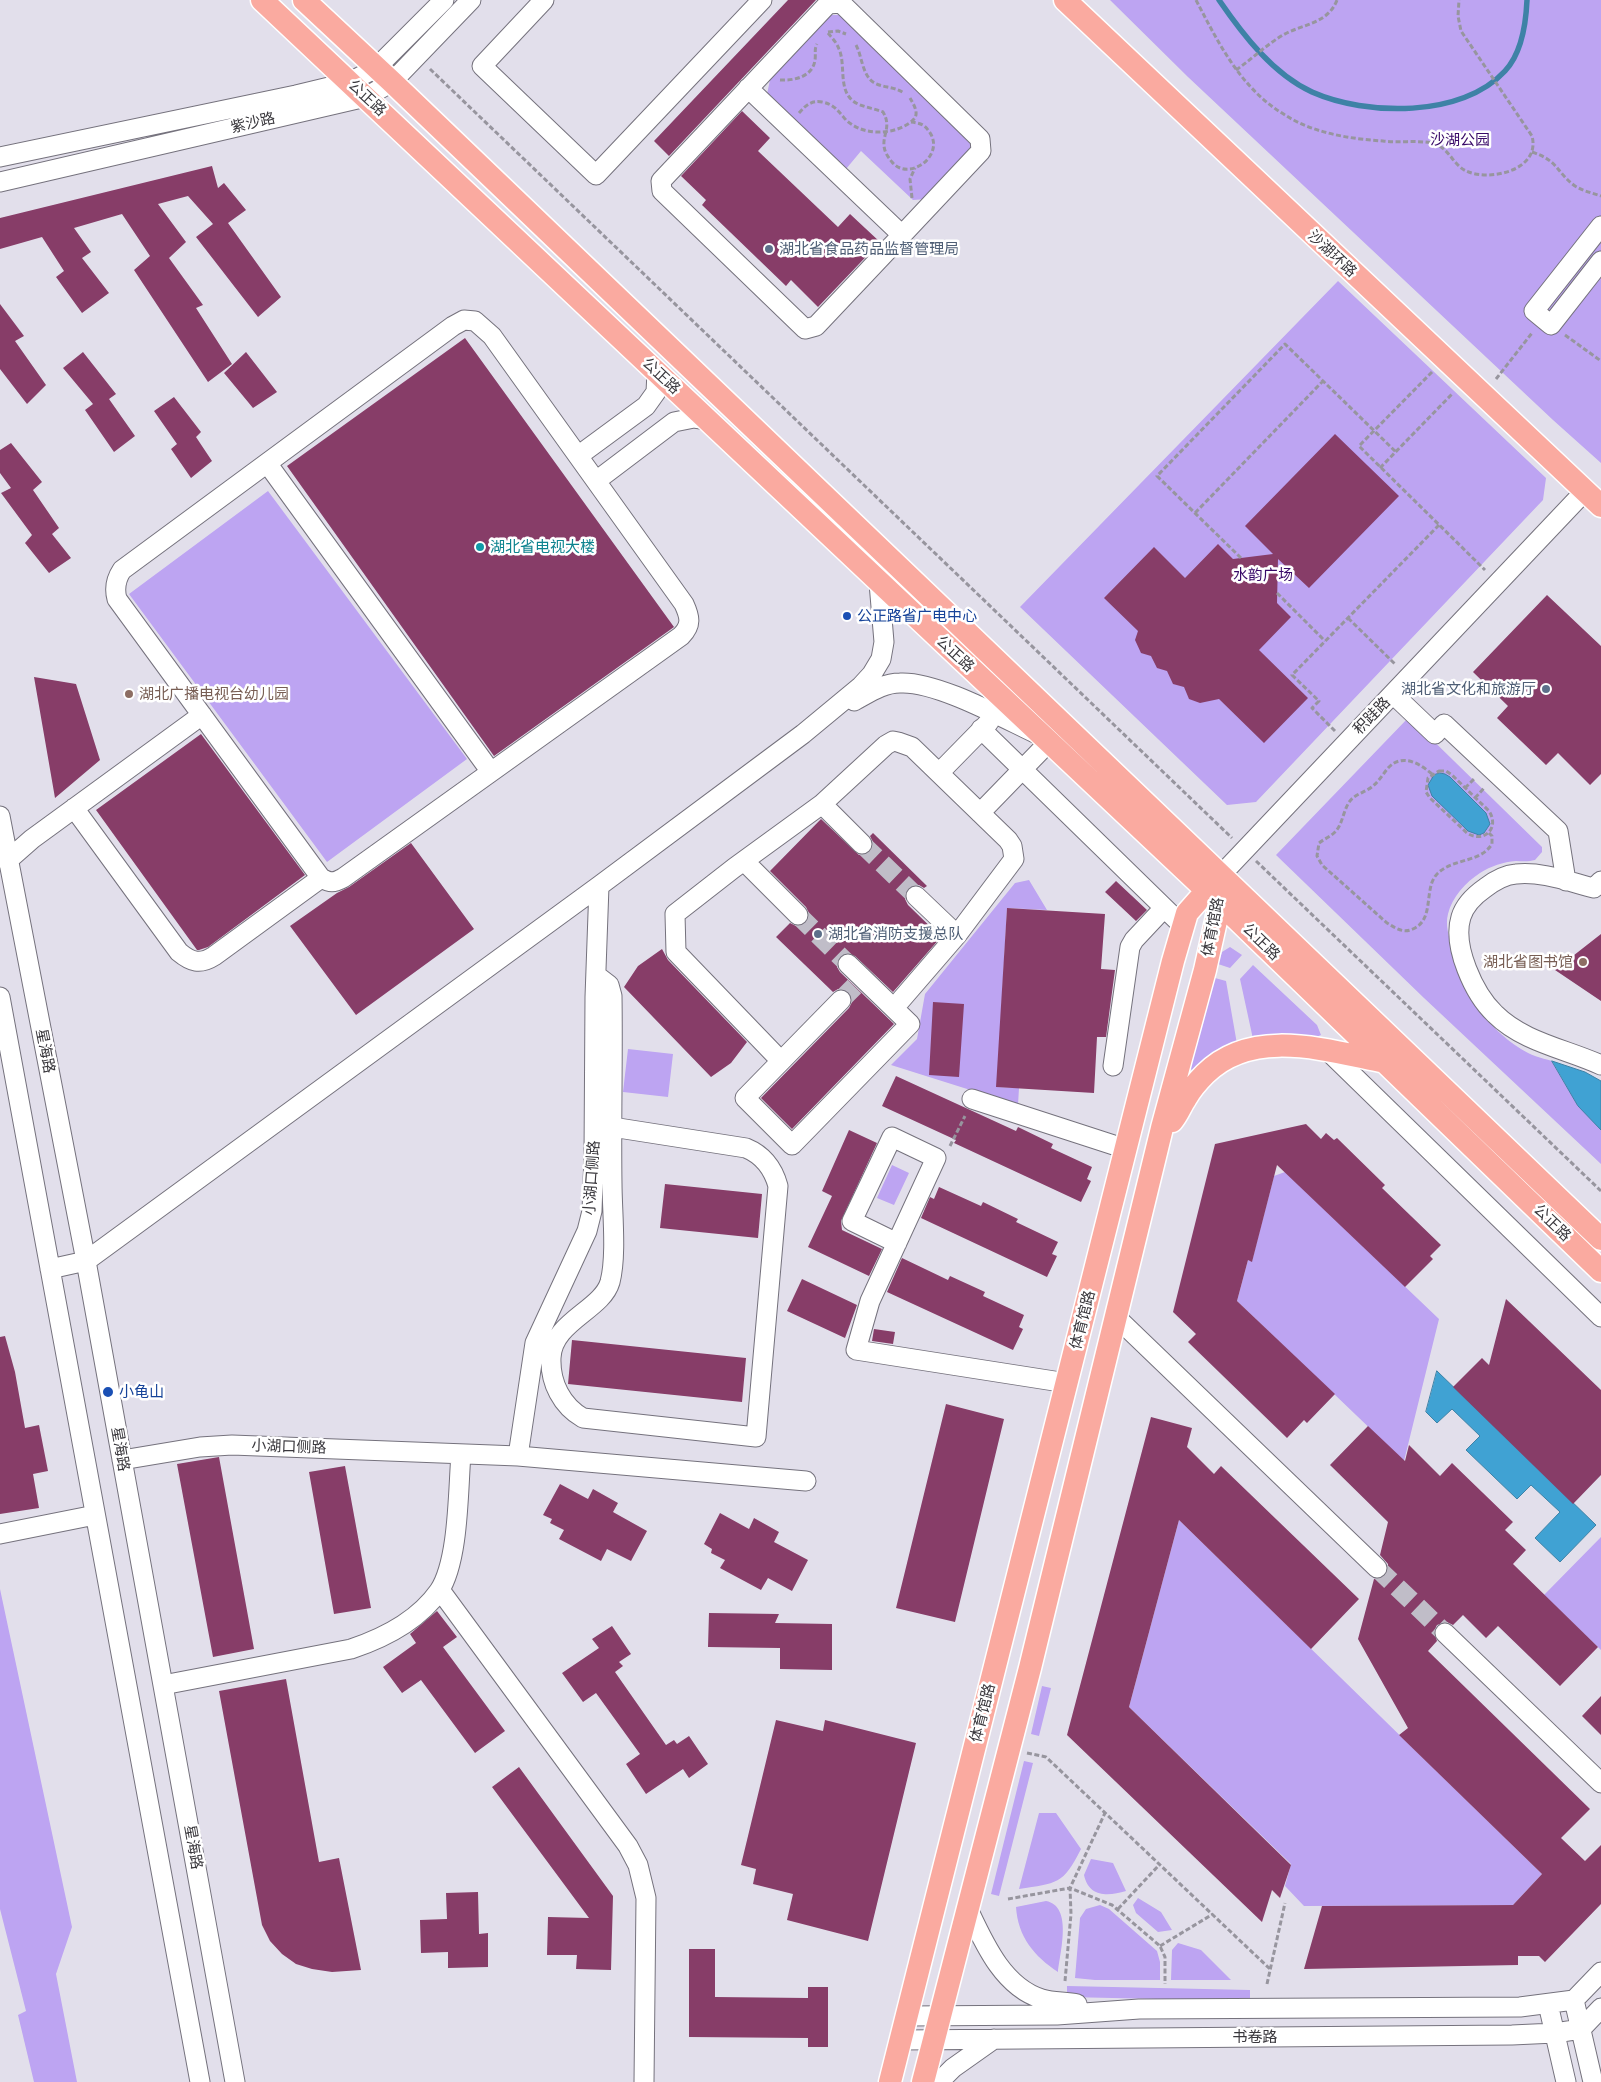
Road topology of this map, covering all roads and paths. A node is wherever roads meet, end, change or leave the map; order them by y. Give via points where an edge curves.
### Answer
1 (262, 0) edge
2 (304, 0) edge
3 (444, 0) edge
4 (471, 0) edge
5 (762, 0) edge
6 (1064, 0) edge
7 (1196, 0) edge
8 (1336, 0) edge
9 (1459, 0) edge
10 (535, 3) edge
11 (828, 32) junction
12 (824, 36) dead end
13 (850, 36) dead end
14 (819, 39) dead end
15 (854, 42) dead end
16 (416, 57) junction
17 (766, 70) junction
18 (1236, 70) junction
19 (384, 75) junction
20 (350, 82) junction
21 (748, 88) junction
22 (366, 98) junction
23 (911, 122) junction
24 (787, 125) junction
25 (887, 132) junction
26 (1532, 152) junction
27 (0, 157) edge
28 (915, 168) junction
29 (0, 182) edge
30 (1601, 196) edge
31 (920, 216) junction
32 (1601, 226) edge
33 (902, 235) junction
34 (1601, 261) edge
35 (1547, 322) junction
36 (1445, 359) junction
37 (1601, 361) edge
38 (657, 372) junction
39 (1466, 380) junction
40 (1323, 381) junction
41 (1484, 395) junction
42 (708, 420) junction
43 (1374, 431) junction
44 (1396, 452) junction
45 (578, 456) junction
46 (267, 463) junction
47 (1380, 468) junction
48 (596, 481) junction
49 (1593, 499) edge
50 (1195, 513) junction
51 (1439, 525) junction
52 (1241, 558) dead end
53 (879, 583) junction
54 (1498, 583) junction
55 (1277, 594) dead end
56 (1348, 618) junction
57 (1325, 641) junction
58 (1400, 686) junction
59 (202, 715) junction
60 (996, 715) junction
61 (981, 729) junction
62 (803, 734) junction
63 (1045, 739) junction
64 (1347, 742) junction
65 (1022, 769) junction
66 (491, 772) junction
67 (939, 773) junction
68 (1432, 774) junction
69 (822, 804) junction
70 (74, 808) junction
71 (980, 813) junction
72 (0, 816) edge
73 (1489, 833) junction
74 (862, 844) tunnel mouth
75 (1244, 850) junction
76 (7, 861) junction
77 (744, 861) junction
78 (321, 878) junction
79 (1566, 881) junction
80 (1601, 881) edge
81 (599, 886) junction
82 (1216, 889) junction
83 (916, 896) tunnel mouth
84 (798, 915) tunnel mouth
85 (1172, 916) junction
86 (957, 935) junction
87 (848, 964) tunnel mouth
88 (596, 975) junction
89 (0, 997) edge
90 (841, 1000) tunnel mouth
91 (894, 1008) junction
92 (1328, 1051) junction
93 (781, 1061) junction
94 (1386, 1062) junction
95 (1601, 1065) edge
96 (1113, 1066) dead end
97 (972, 1099) joint
98 (612, 1127) junction
99 (1161, 1132) junction
100 (1126, 1149) junction
101 (936, 1158) junction
102 (1601, 1191) edge
103 (1601, 1239) edge
104 (897, 1243) junction
105 (86, 1261) junction
106 (50, 1269) junction
107 (1601, 1271) edge
108 (1115, 1316) junction
109 (1601, 1317) edge
110 (1067, 1383) junction
111 (461, 1454) junction
112 (518, 1456) junction
113 (122, 1460) junction
114 (806, 1481) dead end
115 (95, 1515) junction
116 (0, 1534) edge
117 (1377, 1568) tunnel mouth
118 (440, 1590) junction
119 (1445, 1634) tunnel mouth
120 (163, 1685) junction
121 (1026, 1752) dead end
122 (1601, 1783) edge
123 (1105, 1813) junction
124 (1160, 1864) junction
125 (1070, 1888) junction
126 (1008, 1899) dead end
127 (1285, 1903) dead end
128 (968, 1908) junction
129 (1118, 1909) junction
130 (1213, 1914) junction
131 (1160, 1946) junction
132 (1270, 1969) junction
133 (1601, 1972) edge
134 (1064, 1981) dead end
135 (1166, 1984) dead end
136 (1267, 1984) dead end
137 (1574, 2000) junction
138 (1548, 2004) junction
139 (1601, 2008) edge
140 (1097, 2012) junction
141 (907, 2016) junction
142 (941, 2016) junction
143 (1581, 2029) junction
144 (1555, 2033) junction
145 (994, 2039) junction
146 (901, 2040) junction
147 (935, 2040) junction
148 (200, 2082) edge
149 (235, 2082) edge
150 (644, 2082) edge
151 (890, 2082) edge
152 (923, 2082) edge
153 (939, 2082) edge
154 (1566, 2082) edge
155 (1593, 2082) edge

1 - 20 main road, 公正路
2 - 19 main road, 公正路
3 - 19 street, 紫沙路
4 - 16 street, 紫沙路
5 - 10 street via 596,175 482,66
6 - 36 main road, 沙湖环路
7 - 18 path
8 - 18 path via 1330,12 1321,19 1280,37
9 - 26 path via 1458,26 1532,136
11 - 12 path
11 - 13 path via 838,31
11 - 25 path via 839,47 845,91 859,104 883,112 888,120
14 - 17 path via 813,67 804,76 791,81 780,80
15 - 23 path via 866,75 873,82 902,91 911,100 916,110 916,117
16 - 19 street, 紫沙路
16 - 75 path
17 - 21 street
17 - 31 street via 828,4 841,3 980,139 981,151
18 - 26 path via 1262,99 1310,128 1383,142 1431,143 1447,151 1462,169 1477,175 1507,172 1523,164
19 - 20 street, 紫沙路
19 - 22 street, 紫沙路
19 - 82 main road, 公正路
20 - 22 main road, 公正路
20 - 27 street, 紫沙路
21 - 24 street
21 - 33 street via 661,181 662,191 716,244 805,328 816,326
22 - 29 street, 紫沙路
22 - 38 main road, 公正路
23 - 25 path
23 - 28 path via 925,126 934,141 929,160
24 - 25 path via 812,102 822,102 836,108 858,128
24 - 33 street
25 - 28 path via 883,140 892,162 899,168
26 - 30 path via 1553,162 1574,185
28 - 31 path via 910,191
31 - 33 street
32 - 35 street via 1534,311
34 - 35 street
35 - 37 path
35 - 41 path
36 - 39 main road, 沙湖环路
36 - 43 path
38 - 42 main road, 公正路
38 - 45 street via 656,392 646,406
39 - 41 main road, 沙湖环路
39 - 44 path
40 - 43 path
40 - 50 path
40 - 50 path via 1285,344 1157,476
41 - 49 main road, 沙湖环路
42 - 48 street via 694,418 674,422
42 - 53 main road, 公正路
43 - 44 path
43 - 47 path via 1359,446
44 - 47 path
45 - 46 street via 492,336 475,321 464,320
45 - 48 street
46 - 59 street via 122,570 116,583 117,599
46 - 66 street
47 - 51 path
48 - 66 street via 684,604 690,623 682,636
49 - 54 street, 积跬路
50 - 52 path
51 - 54 path
51 - 56 path
53 - 62 street via 884,642 877,668 861,686
53 - 63 main road, 公正路
54 - 58 street, 积跬路
55 - 57 path
56 - 57 path
56 - 58 path
57 - 64 path via 1292,675 1319,701 1312,708
58 - 64 street, 积跬路
58 - 79 street via 1558,831
59 - 70 street
59 - 78 street
60 - 61 street
60 - 62 street via 940,690 899,682 870,692
60 - 63 street
61 - 65 street
61 - 67 street
62 - 81 street
63 - 65 street
63 - 82 main road, 公正路
64 - 75 street, 积跬路
65 - 71 street
65 - 85 street
66 - 78 street via 343,878 328,882
67 - 69 street via 912,747 893,742 882,748
67 - 71 street
68 - 73 path via 1439,771 1452,775 1489,811 1493,824
68 - 73 path via 1426,785 1430,798 1473,837 1480,838
68 - 73 path via 1422,765 1409,761 1389,767 1372,787 1349,802 1338,828 1319,843 1317,856 1322,865 1387,923 1407,931 1419,925 1425,917 1437,874 1450,865 1485,852 1492,844
69 - 74 street
69 - 77 street
70 - 76 street
70 - 78 street via 179,952 197,962 205,962 214,956
71 - 86 street via 1008,840 1014,859
72 - 76 street, 星海路
75 - 82 street, 积跬路
75 - 102 path
76 - 105 street, 星海路
77 - 84 street
77 - 93 street via 675,914 675,946 680,957
79 - 80 street via 1594,888
79 - 95 street via 1525,873 1494,882 1465,907 1459,925 1461,943 1465,962 1483,1001 1507,1025 1531,1038
81 - 88 street, 小湖口侧路
81 - 105 street
82 - 85 main road, 体育馆路 via 1187,913
82 - 94 main road, 公正路
82 - 99 main road, 体育馆路 via 1205,970
82 - 103 main road, 公正路
83 - 86 street
85 - 96 street via 1134,940 1130,947
85 - 100 main road, 体育馆路
86 - 91 street
87 - 91 street
88 - 98 street via 609,985 612,996
88 - 112 street, 小湖口侧路 via 592,1211 535,1344
89 - 106 street
90 - 93 street
91 - 93 street via 910,1024 792,1145 745,1098
92 - 94 main road
92 - 99 main road via 1273,1046 1246,1050 1227,1058 1214,1065 1194,1086 1176,1117
92 - 109 street
94 - 107 main road, 公正路
97 - 100 street
97 - 101 path via 943,1161
98 - 98 street via 610,1282 607,1290 574,1319 556,1341 550,1356 557,1391 569,1408 583,1418 756,1437 778,1186 776,1177 760,1156 746,1148
99 - 108 main road, 体育馆路
100 - 110 main road, 体育馆路
101 - 104 street
101 - 104 street via 892,1137 852,1221
104 - 110 street via 870,1302 856,1350
105 - 106 street
105 - 113 street, 星海路
106 - 115 street
108 - 117 street
108 - 128 main road, 体育馆路
110 - 141 main road, 体育馆路
111 - 112 street, 小湖口侧路
111 - 113 street, 小湖口侧路 via 232,1445
111 - 118 street via 455,1544
112 - 114 street, 小湖口侧路
113 - 120 street, 星海路
115 - 116 street
115 - 148 street
118 - 120 street via 398,1629 351,1649
118 - 150 street via 628,1846 638,1865 646,1898
119 - 122 street
120 - 149 street, 星海路
121 - 123 path via 1046,1756
123 - 124 path
123 - 125 path
124 - 129 path
124 - 130 path
125 - 126 path
125 - 129 path
125 - 134 path via 1072,1914
127 - 132 path
128 - 140 street via 993,1956 1020,1988 1044,2000 1075,2003
128 - 142 main road, 体育馆路
129 - 131 path
130 - 131 path
130 - 132 path
131 - 135 path via 1165,1957
132 - 136 path
133 - 137 street
137 - 138 street, 书卷路
137 - 143 street
138 - 140 street, 书卷路 via 1520,2007
138 - 144 street
139 - 143 street
140 - 142 street, 书卷路
141 - 142 street, 书卷路
141 - 146 main road, 体育馆路
142 - 147 main road, 体育馆路
143 - 144 street, 书卷路
143 - 155 street
144 - 145 street, 书卷路
144 - 154 street
145 - 147 street, 书卷路
145 - 153 street via 962,2060
146 - 147 street, 书卷路
146 - 151 main road, 体育馆路
147 - 152 main road, 体育馆路

